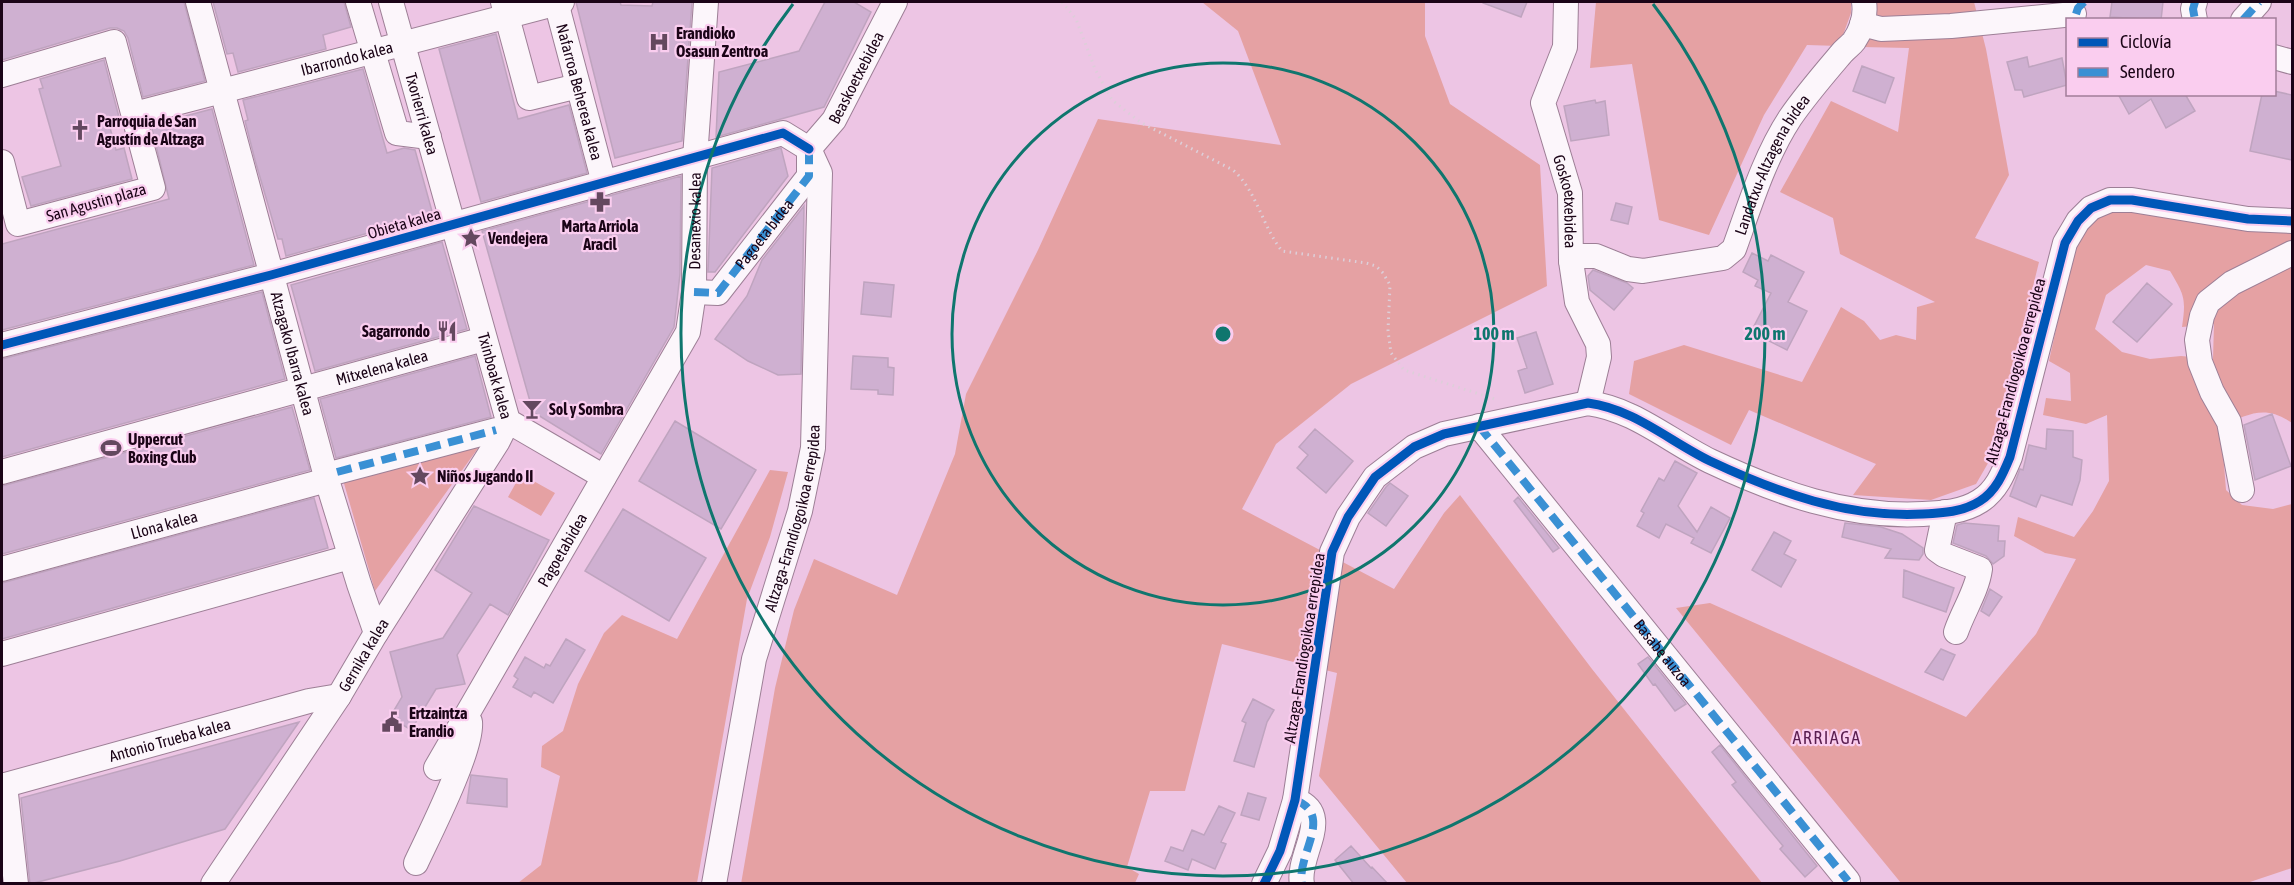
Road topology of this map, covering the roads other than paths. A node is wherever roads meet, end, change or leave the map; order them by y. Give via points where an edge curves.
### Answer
1 (198, 2) edge
2 (358, 2) edge
3 (391, 2) edge
4 (558, 2) edge
5 (706, 2) edge
6 (895, 2) edge
7 (1566, 2) edge
8 (2259, 2) edge
9 (505, 9) edge
10 (2083, 12) edge
11 (1863, 13) edge
12 (2245, 18) edge
13 (402, 43) junction
14 (373, 51) junction
15 (2276, 58) edge
16 (2292, 62) edge
17 (2, 75) edge
18 (578, 86) junction
19 (222, 90) junction
20 (134, 114) junction
21 (429, 137) junction
22 (809, 149) junction
23 (695, 158) junction
24 (2, 162) edge
25 (604, 183) junction
26 (2292, 221) edge
27 (454, 224) junction
28 (2292, 253) edge
29 (1571, 261) junction
30 (271, 275) junction
31 (694, 292) junction
32 (688, 332) joint
33 (484, 339) junction
34 (2, 345) edge
35 (303, 388) junction
36 (1588, 402) junction
37 (502, 426) junction
38 (1479, 426) junction
39 (2, 472) edge
40 (332, 476) junction
41 (604, 477) junction
42 (2242, 490) dead end
43 (1945, 512) junction
44 (350, 557) junction
45 (2, 569) edge
46 (1956, 632) dead end
47 (376, 633) junction
48 (2, 654) edge
49 (339, 696) junction
50 (468, 711) junction
51 (436, 768) dead end
52 (3, 786) edge
53 (1295, 800) junction
54 (416, 863) dead end
55 (1301, 879) edge
56 (1848, 881) dead end
57 (16, 884) edge
58 (213, 884) edge
59 (714, 884) edge
60 (1264, 884) edge

1 - 19 street, Atzagako Ibarra kalea
2 - 14 street
3 - 13 street, Txorierri kalea
4 - 9 street, Ibarrondo kalea
4 - 18 street, Nafarroa Beherea kalea
5 - 23 street, Desanexio kalea
6 - 22 street, Beaskoetxebidea via 834,120
7 - 29 street, Goskoetxebidea via 1564,47 1543,104 1570,193
8 - 12 street
9 - 13 street, Ibarrondo kalea
9 - 18 street via 529,98
10 - 11 street via 1952,26 1881,28
11 - 29 street, Landatxu-Altzagena bidea via 1854,41 1779,137 1734,249 1723,258 1643,271 1596,256 1580,256
13 - 14 street, Ibarrondo kalea
13 - 21 street, Txorierri kalea
14 - 19 street, Ibarrondo kalea
14 - 21 street via 397,133
15 - 16 street
17 - 20 street, San Agustin plaza via 114,42
18 - 25 street, Nafarroa Beherea kalea
19 - 20 street, Ibarrondo kalea
19 - 30 street, Atzagako Ibarra kalea
20 - 24 street, San Agustin plaza via 153,188 18,224
21 - 27 street, Txorierri kalea
22 - 23 street, Obieta kalea via 783,133
22 - 31 street, Pagoeta bidea via 809,176 718,293
22 - 59 street, Altzaga-Erandiogoikoa errepidea via 820,173 813,448 800,511 754,659
23 - 25 street, Obieta kalea
23 - 31 street, Desanexio kalea
25 - 27 street, Obieta kalea
26 - 43 street, Altzaga-Erandiogoikoa errepidea via 2248,219 2132,200 2110,200 2091,208 2065,243 2003,474 1981,501
27 - 30 street, Obieta kalea
27 - 33 street, Txinboak kalea
28 - 42 street via 2232,283 2208,302 2202,316 2197,340 2200,363 2229,422
29 - 36 street, Goskoetxebidea via 1577,302 1598,344 1599,357
30 - 34 street, Obieta kalea
30 - 35 street, Atzagako Ibarra kalea
31 - 32 street, Desanexio kalea
32 - 41 street, Pagoetabidea
33 - 35 street, Mitxelena kalea
33 - 37 street, Txinboak kalea
35 - 39 street, Mitxelena kalea
35 - 40 street, Atzagako Ibarra kalea
36 - 38 street, Altzaga-Erandiogoikoa errepidea
36 - 43 street, Altzaga-Erandiogoikoa errepidea via 1624,413 1736,473 1825,505 1879,514
37 - 40 street, Llona kalea
37 - 41 street, Txinboak kalea
37 - 47 street, Gernika kalea via 492,451
38 - 53 street, Altzaga-Erandiogoikoa errepidea via 1444,434 1414,447 1375,477 1348,517 1332,552
38 - 56 street, Basabe auzoa
40 - 44 street, Atzagako Ibarra kalea
40 - 45 street, Llona kalea
41 - 50 street, Pagoetabidea
43 - 46 street via 1937,550 1980,569
44 - 47 street, Atzagako Ibarra kalea
44 - 48 street
47 - 49 street, Gernika kalea
49 - 52 street, Antonio Trueba kalea
49 - 58 street, Gernika kalea
50 - 51 street, Pagoetabidea
50 - 54 street via 471,731 458,771
52 - 57 street
53 - 55 street via 1310,809 1314,821
53 - 60 street, Altzaga-Erandiogoikoa errepidea via 1280,851

